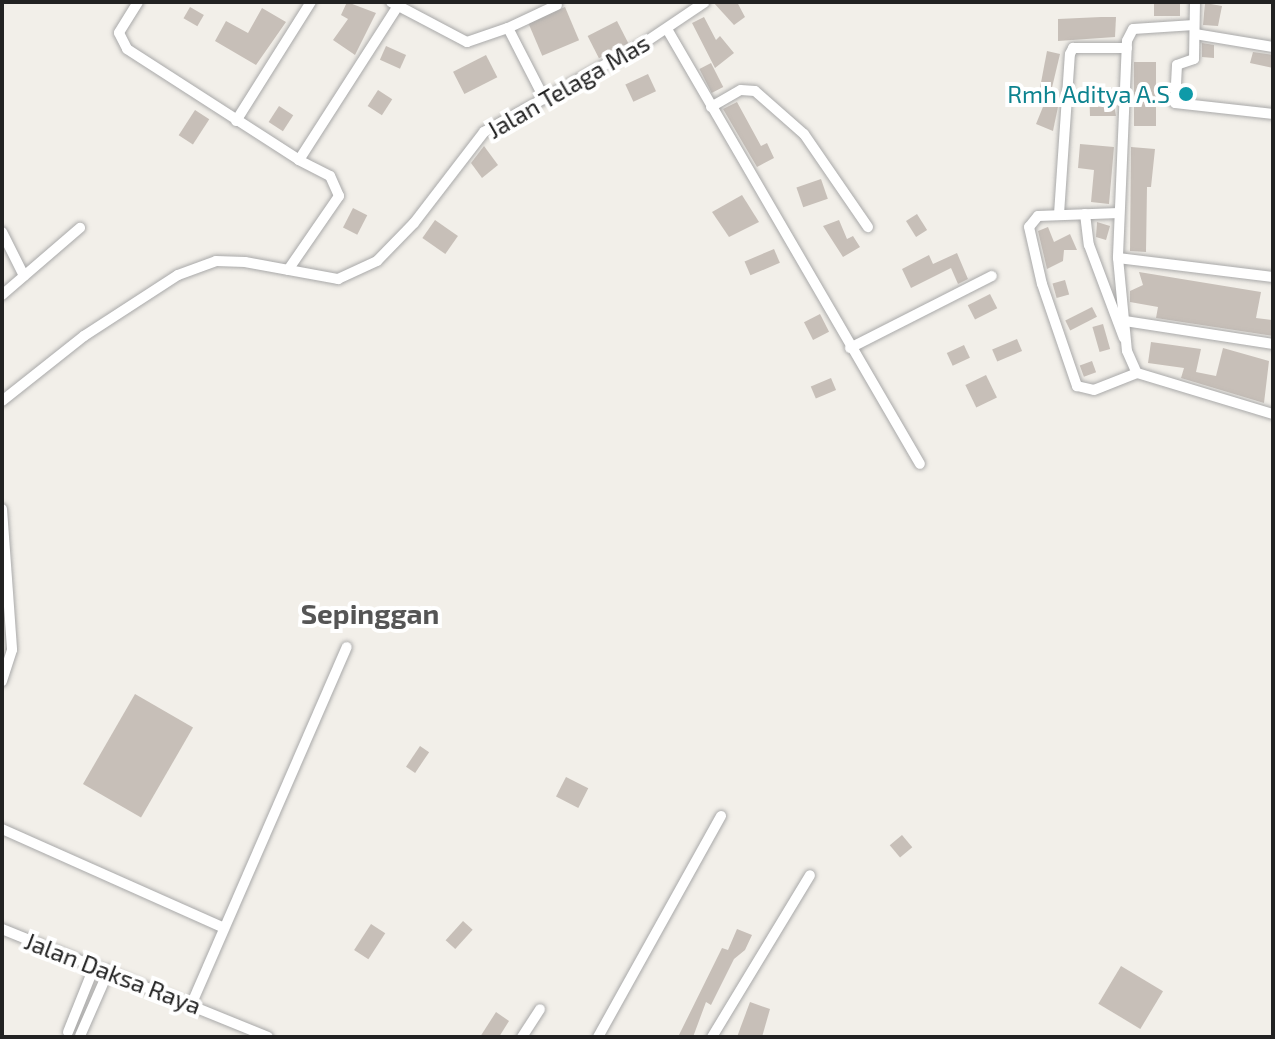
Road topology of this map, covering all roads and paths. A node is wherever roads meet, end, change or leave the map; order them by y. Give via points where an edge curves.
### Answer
1 (138, 2) edge
2 (311, 2) edge
3 (705, 2) edge
4 (1195, 2) edge
5 (395, 4) edge
6 (557, 5) dead end
7 (508, 28) junction
8 (667, 29) junction
9 (1194, 30) junction
10 (1273, 47) edge
11 (1127, 48) junction
12 (544, 98) junction
13 (711, 107) junction
14 (1273, 114) edge
15 (236, 121) junction
16 (299, 160) junction
17 (1119, 213) junction
18 (1059, 214) junction
19 (1085, 214) junction
20 (868, 227) dead end
21 (80, 228) dead end
22 (2, 232) edge
23 (1118, 258) junction
24 (288, 270) junction
25 (24, 276) junction
26 (992, 276) dead end
27 (1273, 277) edge
28 (2, 295) edge
29 (1125, 321) junction
30 (1125, 340) junction
31 (1273, 344) edge
32 (850, 348) junction
33 (1137, 373) junction
34 (2, 401) edge
35 (1273, 414) edge
36 (920, 464) dead end
37 (2, 509) edge
38 (347, 647) dead end
39 (7, 649) edge
40 (2, 681) edge
41 (721, 816) dead end
42 (2, 829) edge
43 (810, 875) dead end
44 (224, 928) junction
45 (2, 929) edge
46 (95, 965) junction
47 (109, 970) junction
48 (192, 1003) junction
49 (540, 1009) dead end
50 (65, 1035) edge
51 (81, 1037) edge
52 (268, 1037) edge
53 (522, 1037) edge
54 (598, 1037) edge
55 (712, 1037) edge

1 - 15 street via 119,33 120,41
2 - 15 street
3 - 8 street, Jalan Telaga Mas
4 - 9 street
5 - 7 street via 467,42
5 - 16 street
6 - 7 street
7 - 12 street
8 - 12 street, Jalan Telaga Mas
8 - 13 street
9 - 10 street
9 - 11 street via 1133,29
9 - 14 street via 1194,59 1177,65 1175,103
11 - 17 street
11 - 18 street via 1073,48 1070,54
12 - 24 street, Jalan Telaga Mas via 484,132 414,223 377,261 338,279
13 - 20 street via 741,90 755,91 804,134
13 - 32 street
15 - 16 street
16 - 24 street via 330,176 339,196
17 - 19 street
17 - 23 street
18 - 19 street
18 - 33 street via 1038,216 1029,227 1069,370 1084,390
19 - 30 street via 1089,245
21 - 25 street
22 - 25 street
23 - 27 street
23 - 29 street
24 - 34 street, Jalan Telaga Mas via 216,261 178,275 84,336
25 - 28 street
26 - 32 street
29 - 30 street
29 - 31 street
30 - 33 street
32 - 36 street
33 - 35 street
37 - 39 street
38 - 44 street
39 - 40 street
41 - 54 street
42 - 44 street
43 - 55 street
44 - 48 street
45 - 46 street, Jalan Daksa Raya
46 - 47 street, Jalan Daksa Raya
46 - 50 street
47 - 48 street, Jalan Daksa Raya
47 - 51 street
48 - 52 street, Jalan Daksa Raya
49 - 53 street
50 - 51 street

